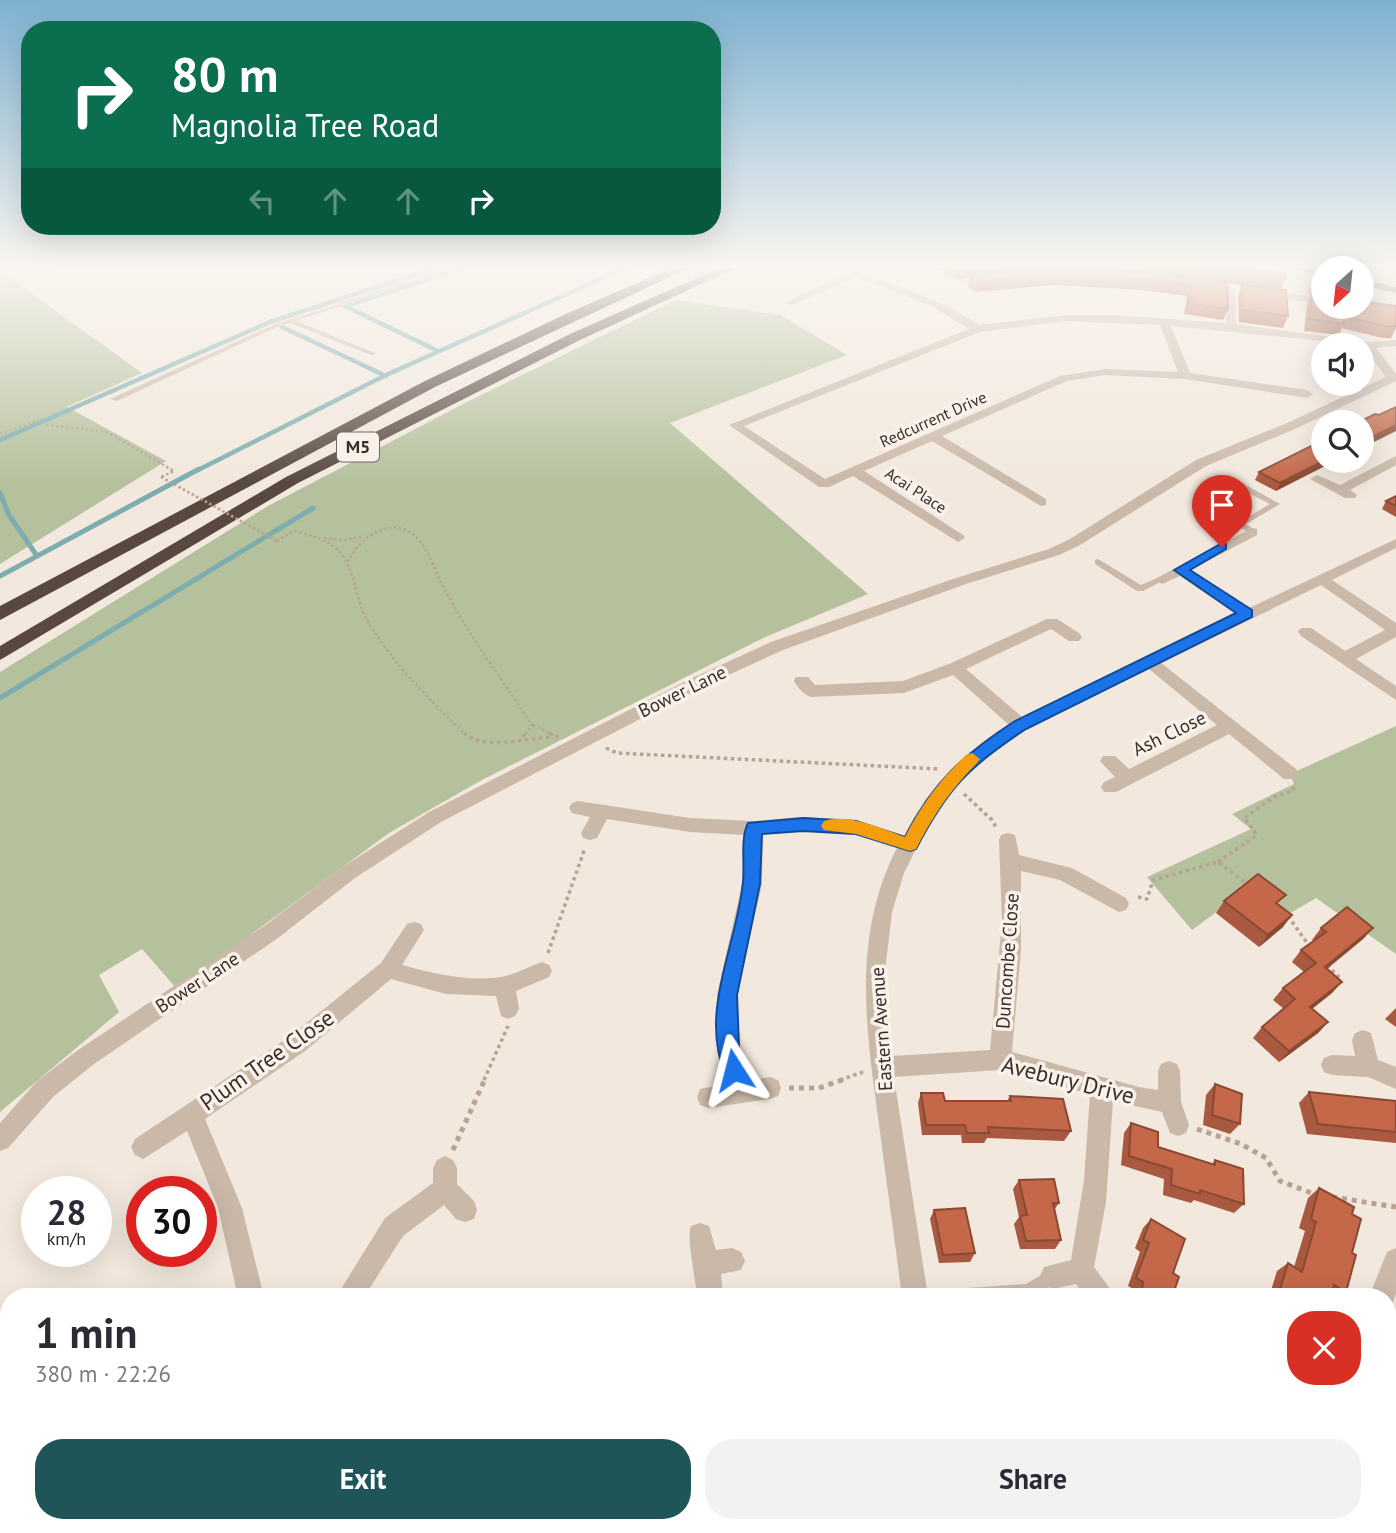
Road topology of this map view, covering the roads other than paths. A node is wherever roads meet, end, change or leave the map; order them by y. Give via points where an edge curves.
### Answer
1 (248, 340) edge
2 (337, 340) edge
3 (523, 340) edge
4 (570, 340) edge
5 (951, 340) edge
6 (1171, 340) edge
7 (1396, 343) edge
8 (1374, 345) edge
9 (1374, 353) edge
10 (373, 354) dead end
11 (1185, 376) junction
12 (1374, 387) edge
13 (1307, 394) dead end
14 (1355, 396) edge
15 (114, 399) dead end
16 (933, 436) junction
17 (1396, 460) edge
18 (855, 471) junction
19 (1317, 479) dead end
20 (1230, 480) dead end
21 (1340, 490) junction
22 (1353, 497) dead end
23 (1041, 502) dead end
24 (1252, 532) joint
25 (958, 538) dead end
26 (1396, 543) edge
27 (1098, 562) dead end
28 (1181, 570) junction
29 (1161, 579) joint
30 (1320, 579) junction
31 (0, 614) edge
32 (1247, 614) junction
33 (1396, 630) edge
34 (1306, 632) dead end
35 (1074, 637) dead end
36 (0, 654) edge
37 (1346, 658) junction
38 (1151, 663) junction
39 (955, 668) junction
40 (1391, 697) edge
41 (795, 701) dead end
42 (1020, 725) junction
43 (1230, 726) junction
44 (1109, 761) dead end
45 (1290, 774) road end
46 (578, 808) dead end
47 (601, 814) junction
48 (754, 828) junction
49 (590, 833) dead end
50 (1008, 840) road end
51 (910, 845) junction
52 (1012, 861) junction
53 (1119, 904) dead end
54 (414, 930) dead end
55 (388, 969) junction
56 (541, 971) dead end
57 (505, 985) junction
58 (508, 1009) dead end
59 (1363, 1040) dead end
60 (1000, 1060) junction
61 (1332, 1065) dead end
62 (882, 1067) junction
63 (1368, 1067) junction
64 (1169, 1071) dead end
65 (1396, 1077) edge
66 (1102, 1087) junction
67 (770, 1088) road end
68 (739, 1092) junction
69 (708, 1097) dead end
70 (1170, 1102) junction
71 (191, 1113) junction
72 (1178, 1125) road end
73 (0, 1140) edge
74 (143, 1147) dead end
75 (465, 1210) dead end
76 (700, 1236) dead end
77 (1081, 1270) junction
78 (1053, 1276) joint
79 (249, 1288) edge
80 (355, 1288) edge
81 (712, 1288) edge
82 (914, 1288) edge
83 (1034, 1288) edge
84 (1096, 1288) edge

1 - 15 lane
2 - 10 lane
3 - 31 highway, M5 via 430,384
4 - 36 highway, M5 via 292,481
5 - 18 street, Redcurrent Drive via 735,425 824,484
6 - 11 street
7 - 8 street
9 - 12 street, Bower Lane via 1393,378
11 - 13 street, Redcurrent Drive
11 - 16 street, Redcurrent Drive via 1105,372 1065,378
14 - 73 street, Bower Lane via 1201,463 1054,552 777,646 568,741 348,873 271,932 86,1057 45,1090
16 - 18 street, Redcurrent Drive
16 - 23 street
17 - 21 street
18 - 25 street, Acai Place
19 - 21 street
20 - 24 lane via 1276,504 1240,524
21 - 22 street
24 - 28 street
26 - 30 street, Eastern Avenue
27 - 29 lane via 1140,589
28 - 29 street
28 - 32 street
30 - 32 street, Eastern Avenue
30 - 33 street
32 - 38 street, Eastern Avenue
33 - 37 street
34 - 37 street
35 - 39 street via 1050,617
37 - 40 street
38 - 42 street, Eastern Avenue
38 - 43 street, Ash Close
39 - 41 street via 904,687 806,686
39 - 42 street
42 - 51 street, Eastern Avenue via 986,747 951,779 925,813
43 - 44 street, Ash Close via 1118,782
43 - 45 street, Ash Close
46 - 47 street
47 - 48 street
47 - 49 street
48 - 51 street via 803,824 856,828
48 - 68 street via 752,884 727,995 729,1047
50 - 52 street, Duncombe Close
51 - 62 street, Eastern Avenue via 894,873 876,946 874,980
52 - 53 street via 1065,873 1089,893
52 - 60 street, Duncombe Close
54 - 55 street, Plum Tree Close
55 - 57 street via 461,986
55 - 71 street, Plum Tree Close via 297,1044
56 - 57 street
57 - 58 street
59 - 63 street
60 - 62 street, Avebury Drive
60 - 66 street, Avebury Drive
61 - 63 street
62 - 82 street, Eastern Avenue
63 - 65 street
64 - 70 street
66 - 70 street, Avebury Drive
66 - 77 street via 1093,1223
67 - 68 street
68 - 69 street
70 - 72 street
71 - 74 street, Plum Tree Close
71 - 79 street via 230,1208
75 - 80 street via 445,1179 394,1227
76 - 81 street via 719,1262
77 - 78 street
77 - 84 street
78 - 83 lane

